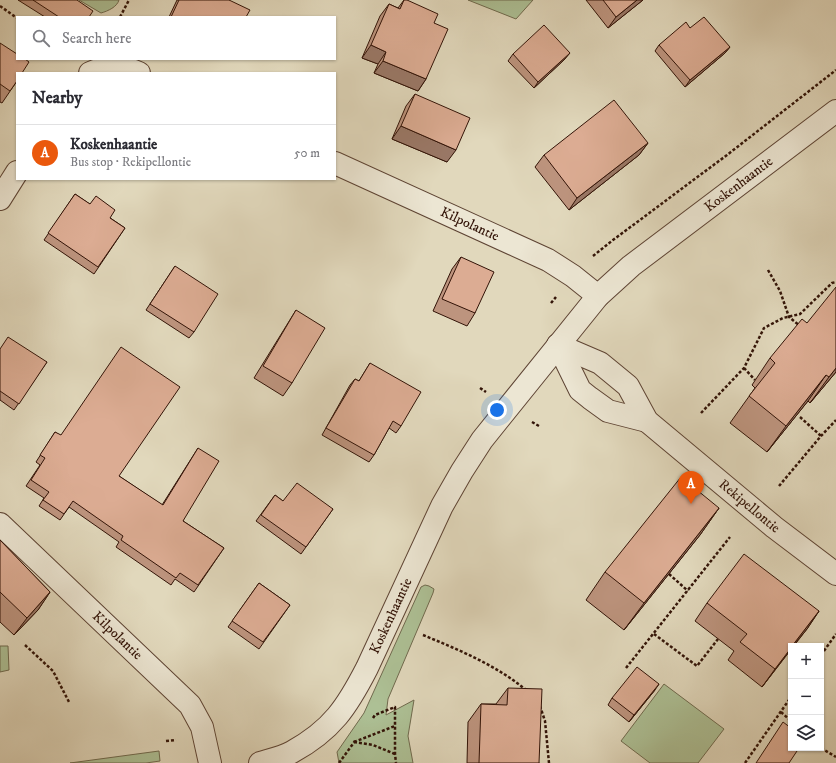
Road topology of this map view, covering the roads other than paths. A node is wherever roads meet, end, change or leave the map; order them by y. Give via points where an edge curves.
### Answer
1 (92, 72) edge
2 (134, 72) edge
3 (836, 110) edge
4 (336, 163) edge
5 (16, 174) edge
6 (0, 199) edge
7 (598, 296) junction
8 (558, 345) junction
9 (647, 421) junction
10 (0, 524) edge
11 (836, 574) edge
12 (210, 763) edge
13 (260, 763) edge

1 - 2 street via 109,68
3 - 7 street, Koskenhaantie via 631,266
4 - 7 street, Kilpolantie via 548,260
5 - 6 street
7 - 8 street, Koskenhaantie
8 - 9 street, Rekipellontie via 600,363 628,386
8 - 9 street, Rekipellontie via 580,390 608,411
8 - 13 street, Koskenhaantie via 482,440 462,471 442,506 354,694 338,717 318,736 291,753
9 - 11 street, Rekipellontie via 774,527
10 - 12 street, Kilpolantie via 190,705 202,727

